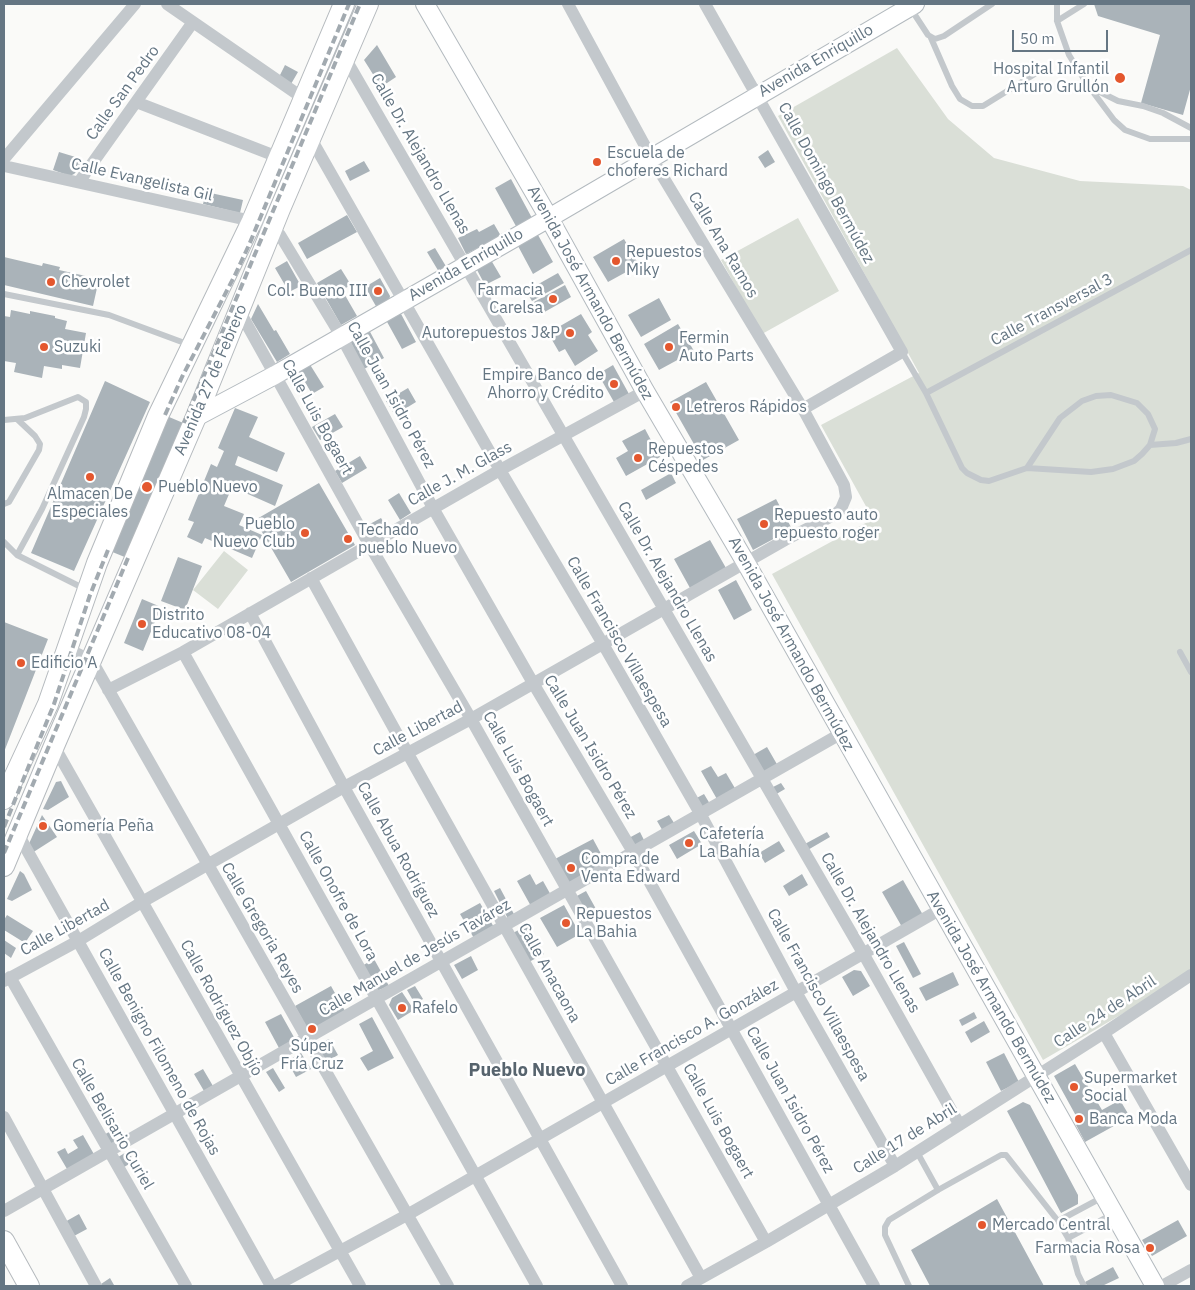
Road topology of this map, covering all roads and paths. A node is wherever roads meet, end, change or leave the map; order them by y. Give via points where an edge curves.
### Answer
1 (135, 4) edge
2 (167, 4) edge
3 (344, 4) edge
4 (368, 4) edge
5 (425, 4) edge
6 (568, 4) edge
7 (705, 4) edge
8 (992, 4) edge
9 (1057, 4) edge
10 (1084, 4) edge
11 (911, 5) edge
12 (193, 22) junction
13 (1057, 22) junction
14 (931, 38) junction
15 (345, 58) junction
16 (1038, 72) dead end
17 (1087, 84) junction
18 (758, 95) junction
19 (303, 98) junction
20 (136, 102) junction
21 (1191, 128) edge
22 (310, 137) junction
23 (1191, 139) edge
24 (278, 157) junction
25 (651, 157) junction
26 (4, 159) edge
27 (4, 166) edge
28 (79, 182) junction
29 (549, 218) junction
30 (252, 221) junction
31 (272, 230) junction
32 (1191, 250) edge
33 (465, 265) junction
34 (4, 294) edge
35 (403, 301) junction
36 (240, 312) junction
37 (341, 336) junction
38 (193, 346) junction
39 (902, 352) junction
40 (275, 375) junction
41 (645, 390) junction
42 (926, 393) junction
43 (802, 409) junction
44 (196, 417) junction
45 (18, 419) junction
46 (4, 420) edge
47 (564, 435) junction
48 (1191, 439) edge
49 (1150, 445) junction
50 (1027, 468) junction
51 (500, 470) junction
52 (845, 503) joint
53 (4, 504) edge
54 (434, 508) junction
55 (4, 542) edge
56 (369, 544) junction
57 (17, 555) junction
58 (746, 563) junction
59 (311, 578) junction
60 (88, 590) junction
61 (664, 608) junction
62 (250, 613) junction
63 (603, 644) junction
64 (68, 649) junction
65 (183, 652) junction
66 (1180, 652) dead end
67 (92, 661) junction
68 (1191, 672) edge
69 (533, 683) junction
70 (108, 690) junction
71 (471, 719) junction
72 (842, 734) junction
73 (54, 746) junction
74 (407, 752) junction
75 (762, 779) junction
76 (344, 787) junction
77 (4, 799) edge
78 (701, 815) junction
79 (279, 824) junction
80 (18, 834) junction
81 (634, 852) junction
82 (4, 866) edge
83 (208, 866) junction
84 (567, 890) junction
85 (142, 902) junction
86 (941, 909) junction
87 (504, 926) junction
88 (78, 941) junction
89 (863, 953) junction
90 (442, 961) junction
91 (1191, 975) edge
92 (7, 979) edge
93 (796, 992) junction
94 (377, 999) junction
95 (732, 1029) junction
96 (1104, 1033) junction
97 (307, 1039) junction
98 (668, 1065) junction
99 (241, 1076) junction
100 (1036, 1076) junction
101 (602, 1103) junction
102 (175, 1114) junction
103 (4, 1117) edge
104 (959, 1124) junction
105 (541, 1138) junction
106 (109, 1151) junction
107 (917, 1152) junction
108 (895, 1166) junction
109 (475, 1176) junction
110 (1191, 1185) edge
111 (43, 1189) junction
112 (938, 1190) junction
113 (1104, 1196) junction
114 (830, 1205) junction
115 (4, 1211) edge
116 (407, 1214) junction
117 (1113, 1214) junction
118 (1058, 1221) junction
119 (1068, 1238) junction
120 (4, 1241) edge
121 (766, 1242) junction
122 (340, 1251) junction
123 (1191, 1270) edge
124 (701, 1278) junction
125 (29, 1286) edge
126 (96, 1286) edge
127 (186, 1286) edge
128 (271, 1286) edge
129 (275, 1286) edge
130 (360, 1286) edge
131 (448, 1286) edge
132 (537, 1286) edge
133 (622, 1286) edge
134 (687, 1286) edge
135 (874, 1286) edge
136 (909, 1286) edge
137 (1084, 1286) edge
138 (1155, 1286) edge
139 (1162, 1286) edge

1 - 26 street
2 - 12 street
3 - 19 main road, Avenida 27 de Febrero
4 - 15 main road, Avenida 27 de Febrero
5 - 29 street, Avenida José Armando Bermúdez
6 - 25 street, Calle Ana Ramos
7 - 18 street, Calle Domingo Bermúdez
8 - 14 lane via 944,36
9 - 13 lane
10 - 13 lane
11 - 14 lane
11 - 18 street, Avenida Enriquillo
12 - 19 street
12 - 20 street, Calle San Pedro
13 - 17 lane via 1069,55
14 - 16 lane via 956,93 972,106 983,106
15 - 22 main road, Avenida 27 de Febrero
15 - 33 street, Calle Dr. Alejandro Llenas
17 - 21 lane via 1105,96 1154,109
17 - 23 lane via 1125,130 1150,139
18 - 25 street, Avenida Enriquillo
18 - 39 street, Calle Domingo Bermúdez
19 - 24 main road, Avenida 27 de Febrero
20 - 24 street
20 - 28 street, Calle San Pedro
22 - 31 main road, Avenida 27 de Febrero
22 - 35 street, Calle Francisco Villaespesa
24 - 30 main road, Avenida 27 de Febrero
25 - 29 street, Avenida Enriquillo
25 - 43 street, Calle Ana Ramos
27 - 28 street, Calle Evangelista Gil
28 - 30 street, Calle Evangelista Gil
29 - 33 street, Avenida Enriquillo
29 - 41 street, Avenida José Armando Bermúdez
30 - 31 street, Calle Evangelista Gil
30 - 38 main road, Avenida 27 de Febrero
31 - 36 main road, Avenida 27 de Febrero
31 - 37 street, Calle Juan Isidro Pérez via 280,235
32 - 42 lane, Calle Transversal 3
33 - 35 street, Avenida Enriquillo
33 - 47 street, Calle Dr. Alejandro Llenas
34 - 38 lane via 109,315
35 - 37 street, Avenida Enriquillo
35 - 51 street, Calle Francisco Villaespesa
36 - 40 street, Calle Luis Bogaert
36 - 44 main road, Avenida 27 de Febrero
37 - 40 street, Avenida Enriquillo
37 - 54 street, Calle Juan Isidro Pérez
38 - 60 main road, Avenida 27 de Febrero via 158,416
39 - 42 lane
39 - 43 street
40 - 44 street, Avenida Enriquillo
40 - 56 street, Calle Luis Bogaert
41 - 47 street, Calle J. M. Glass
41 - 58 street, Avenida José Armando Bermúdez
42 - 50 lane via 962,468 973,477 989,481
43 - 52 street, Calle Ana Ramos via 844,484
44 - 67 main road, Avenida 27 de Febrero
45 - 46 lane
45 - 53 lane via 36,436 40,450 10,502
45 - 57 lane via 78,397 86,402 84,417
47 - 51 street, Calle J. M. Glass
47 - 61 street, Calle Dr. Alejandro Llenas
48 - 49 lane
49 - 50 lane via 1134,461 1113,469 1091,472
49 - 50 lane via 1155,428 1148,414 1137,403 1103,394 1082,401 1060,418
51 - 54 street, Calle J. M. Glass
51 - 63 street, Calle Francisco Villaespesa
52 - 58 street, Calle Libertad via 836,514
54 - 56 street, Calle J. M. Glass
54 - 69 street, Calle Juan Isidro Pérez
55 - 57 lane
56 - 59 street, Calle J. M. Glass
56 - 71 street, Calle Luis Bogaert
57 - 60 lane
58 - 61 street, Calle Libertad
58 - 72 street, Avenida José Armando Bermúdez
59 - 62 street, Calle J. M. Glass
59 - 74 street, Calle Anacaona
60 - 64 main road, Avenida 27 de Febrero
61 - 63 street, Calle Libertad
61 - 75 street, Calle Dr. Alejandro Llenas
62 - 65 street, Calle J. M. Glass
62 - 76 street, Calle Abua Rodríguez
63 - 69 street, Calle Libertad
63 - 78 street, Calle Francisco Villaespesa
64 - 67 street
64 - 77 main road, Avenida 27 de Febrero via 48,704
65 - 70 street, Calle J. M. Glass
65 - 79 street, Calle Onofre de Lora
66 - 68 lane
67 - 70 street, Calle Gregoria Reyes
67 - 73 main road, Avenida 27 de Febrero
69 - 71 street, Calle Libertad
69 - 81 street, Calle Juan Isidro Pérez
70 - 83 street, Calle Gregoria Reyes
71 - 74 street, Calle Libertad
71 - 84 street, Calle Luis Bogaert
72 - 75 street, Calle Manuel de Jesús Tavárez
72 - 86 street, Avenida José Armando Bermúdez
73 - 80 main road, Avenida 27 de Febrero
73 - 85 street, Calle Rodríguez Objío
74 - 76 street, Calle Libertad
74 - 87 street, Calle Anacaona
75 - 78 street, Calle Manuel de Jesús Tavárez
75 - 89 street, Calle Dr. Alejandro Llenas
76 - 79 street, Calle Libertad
76 - 90 street, Calle Abua Rodríguez
78 - 81 street, Calle Manuel de Jesús Tavárez
78 - 93 street, Calle Francisco Villaespesa
79 - 83 street, Calle Libertad
79 - 94 street, Calle Onofre de Lora
80 - 82 main road, Avenida 27 de Febrero
80 - 88 street, Calle Benigno Filomeno de Rojas
81 - 84 street, Calle Manuel de Jesús Tavárez
81 - 95 street, Calle Juan Isidro Pérez
83 - 85 street, Calle Libertad
83 - 97 street, Calle Gregoria Reyes
84 - 87 street, Calle Manuel de Jesús Tavárez
84 - 98 street, Calle Luis Bogaert
85 - 88 street, Calle Libertad
85 - 99 street, Calle Rodríguez Objío
86 - 89 street, Calle Francisco A. González
86 - 100 street, Avenida José Armando Bermúdez
87 - 90 street, Calle Manuel de Jesús Tavárez
87 - 101 street, Calle Anacaona
88 - 92 street, Calle Libertad
88 - 102 street, Calle Benigno Filomeno de Rojas
89 - 93 street, Calle Francisco A. González
89 - 104 street, Calle Dr. Alejandro Llenas
90 - 94 street, Calle Manuel de Jesús Tavárez
90 - 105 street, Calle Abua Rodríguez
91 - 96 street, Calle 24 de Abril
92 - 106 street, Calle Belisario Curiel
93 - 95 street, Calle Francisco A. González
93 - 108 street, Calle Francisco Villaespesa
94 - 97 street, Calle Manuel de Jesús Tavárez
94 - 109 street, Calle Onofre de Lora
95 - 98 street, Calle Francisco A. González
95 - 114 street, Calle Juan Isidro Pérez
96 - 100 street, Calle 24 de Abril
96 - 110 street
97 - 99 street, Calle Manuel de Jesús Tavárez
97 - 116 street, Calle Gregoria Reyes
98 - 101 street, Calle Francisco A. González
98 - 121 street, Calle Luis Bogaert
99 - 102 street, Calle Manuel de Jesús Tavárez
99 - 122 street, Calle Rodríguez Objío
100 - 104 street, Calle 17 de Abril
100 - 113 street, Avenida José Armando Bermúdez
101 - 105 street, Calle Francisco A. González
101 - 124 street, Calle Anacaona
102 - 106 street, Calle Manuel de Jesús Tavárez
102 - 128 street, Calle Benigno Filomeno de Rojas
103 - 111 street
104 - 107 street, Calle 17 de Abril
105 - 109 street, Calle Francisco A. González
105 - 133 street, Calle Abua Rodríguez
106 - 111 street, Calle Manuel de Jesús Tavárez
106 - 127 street, Calle Belisario Curiel
107 - 108 street, Calle 17 de Abril
107 - 112 lane
108 - 114 street, Calle 17 de Abril
109 - 116 street, Calle Francisco A. González
109 - 132 street, Calle Onofre de Lora
111 - 115 street, Calle Manuel de Jesús Tavárez
111 - 126 street
112 - 118 lane via 1006,1154
112 - 136 lane via 895,1214 885,1227 885,1235
113 - 117 street, Avenida José Armando Bermúdez
113 - 118 lane
114 - 121 street, Calle 17 de Abril
114 - 135 street, Calle Juan Isidro Pérez
116 - 122 street, Calle Francisco A. González
116 - 131 street, Calle Gregoria Reyes
117 - 119 lane
117 - 138 street, Avenida José Armando Bermúdez
118 - 119 lane
119 - 137 lane
120 - 125 main road
121 - 124 street, Calle 17 de Abril
122 - 129 street, Calle Francisco A. González
122 - 130 street, Calle Rodríguez Objío
123 - 139 street
124 - 134 street, Calle 17 de Abril

